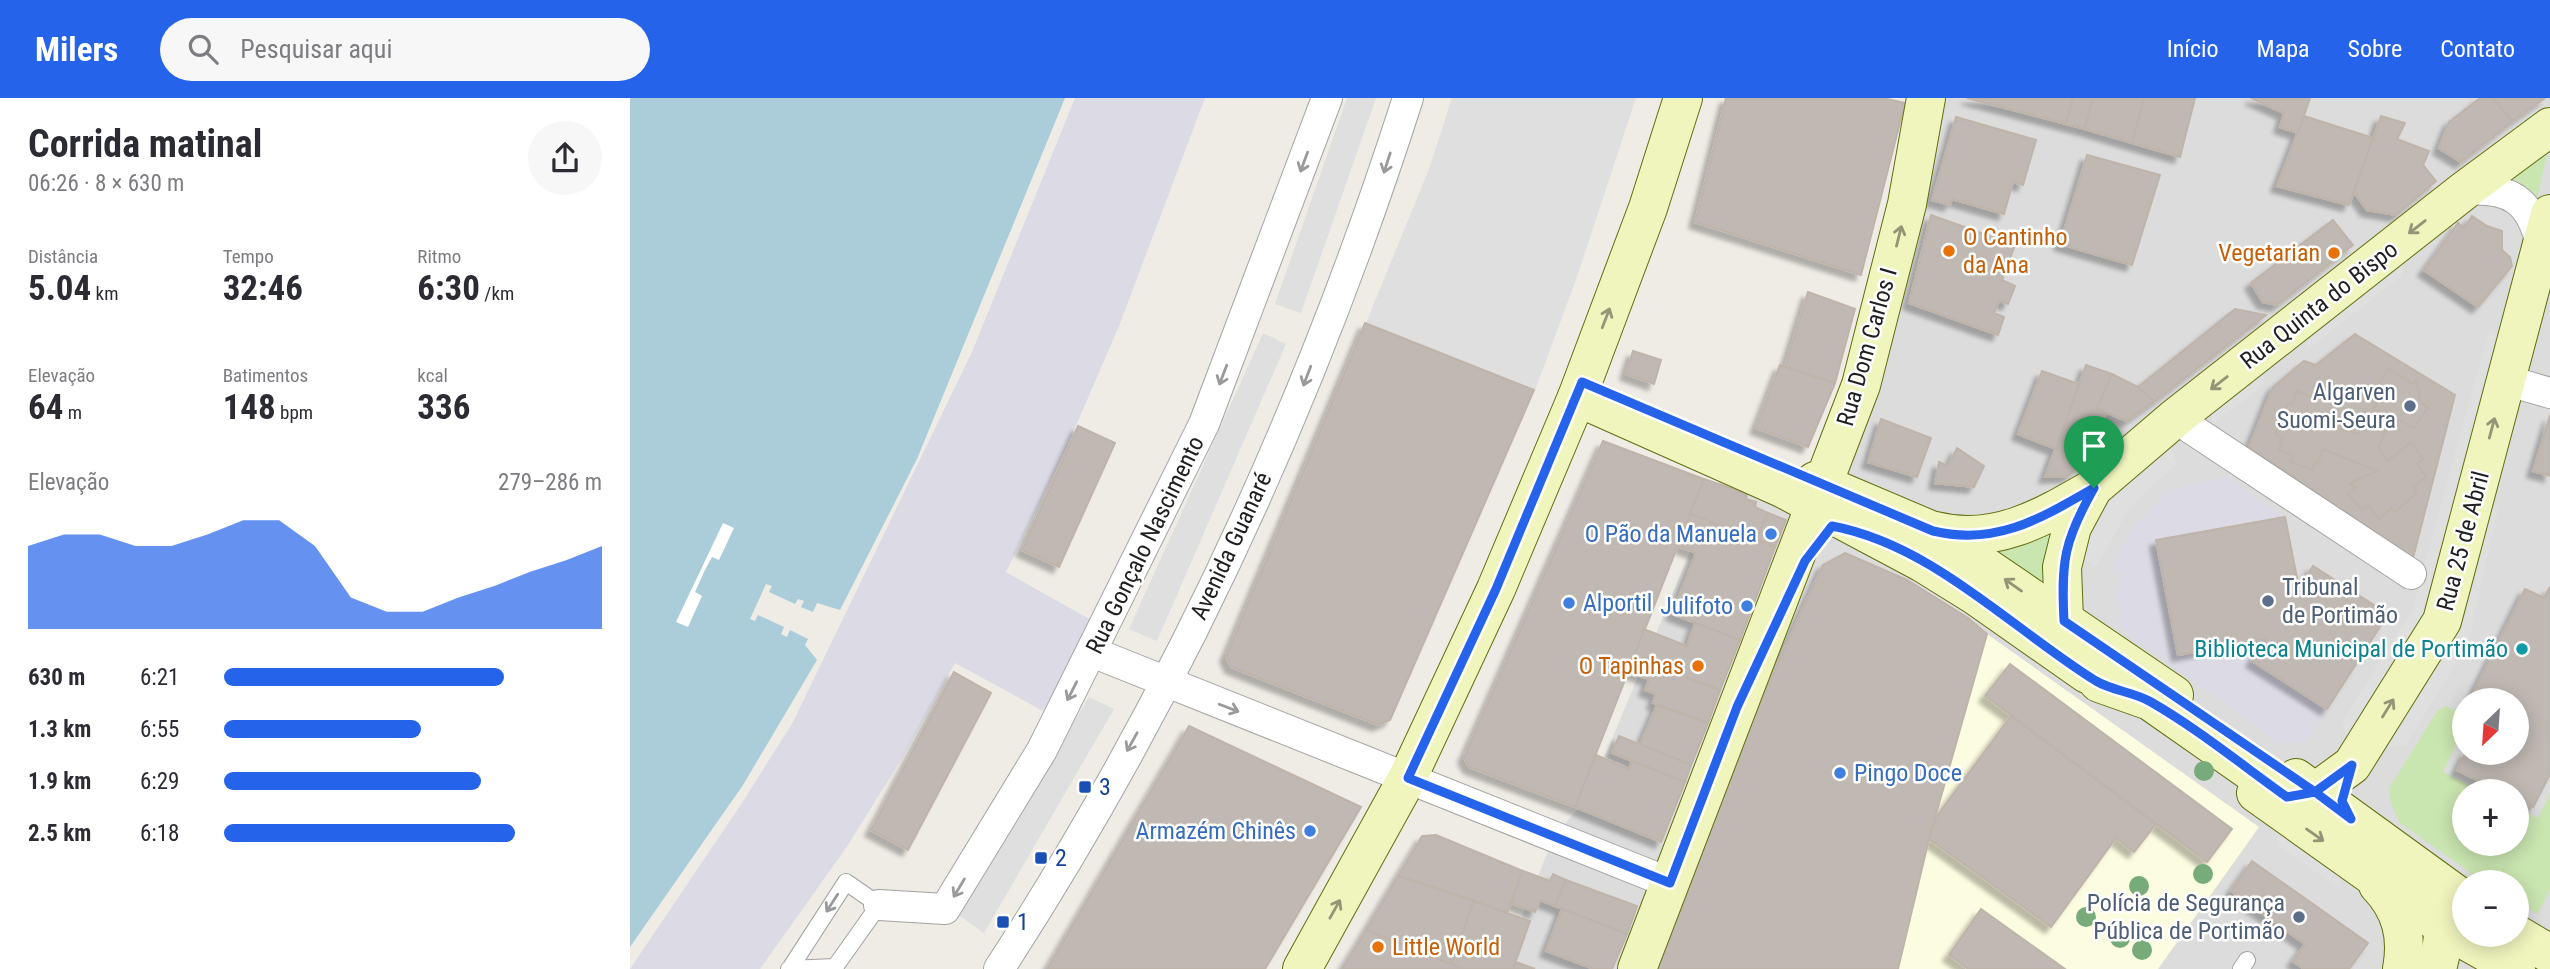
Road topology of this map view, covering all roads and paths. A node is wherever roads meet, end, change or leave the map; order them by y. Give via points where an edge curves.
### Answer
1 (1327, 98) edge
2 (1408, 98) edge
3 (1683, 98) edge
4 (1926, 98) edge
5 (2550, 127) edge
6 (2465, 190) junction
7 (2546, 230) edge
8 (2505, 380) junction
9 (1579, 390) junction
10 (2550, 393) edge
11 (2175, 418) junction
12 (2094, 488) junction
13 (1819, 495) junction
14 (1861, 531) junction
15 (1933, 531) junction
16 (2411, 574) dead end
17 (2064, 621) junction
18 (1092, 652) junction
19 (1166, 683) junction
20 (2099, 683) junction
21 (1737, 707) junction
22 (2352, 765) junction
23 (1408, 778) junction
24 (2315, 792) junction
25 (2351, 819) junction
26 (2359, 866) junction
27 (1670, 883) junction
28 (879, 905) junction
29 (2451, 921) edge
30 (2529, 942) edge
31 (2507, 947) edge
32 (2550, 954) edge
33 (790, 968) edge
34 (836, 968) edge
35 (999, 969) edge
36 (1302, 969) edge
37 (1637, 969) edge
38 (2402, 969) edge
39 (2409, 969) edge
40 (2437, 969) edge
41 (2473, 969) edge
42 (2488, 969) edge
43 (2516, 969) edge
44 (2547, 969) edge

1 -> 18 street, Rua Gonçalo Nascimento via 1204,424
2 -> 19 street, Avenida Guanaré via 1372,209 1293,412
9 -> 3 street via 1648,208
13 -> 4 street, Rua Dom Carlos I via 1861,385 1907,204
5 - 6 street, Rua Quinta do Bispo
6 - 7 street via 2487,188 2505,193 2525,205
6 -> 11 street, Rua Quinta do Bispo
7 - 8 street, Rua 25 de Abril
8 - 10 street
22 -> 8 street, Rua 25 de Abril via 2442,621
9 - 13 street
9 - 23 street via 1496,589
11 - 12 street, Rua Quinta do Bispo
11 - 16 street
12 - 15 street, Rua Quinta do Bispo via 2014,529 1978,537
12 - 17 street, Rua Quinta do Bispo via 2072,527 2062,567
13 - 14 street
13 - 15 street
13 - 21 street, Rua Dom Carlos I
14 - 20 street via 1973,594
14 - 21 street, Rua Dom Carlos I via 1832,526 1805,561
17 -> 15 street
17 - 20 street, Rua Quinta do Bispo via 2074,654
17 - 24 street
18 - 19 street
18 -> 28 street, Rua Gonçalo Nascimento via 1042,750 945,909
19 -> 23 street
19 -> 35 street, Avenida Guanaré via 1043,901
20 - 24 street via 2150,701 2287,797
20 -> 26 street
21 - 27 street, Rua Dom Carlos I
22 - 24 street, Rua 25 de Abril
22 - 25 street via 2342,801
23 - 27 street
36 -> 23 street
24 - 25 street
25 - 29 street
26 - 29 street
26 - 38 street via 2398,909 2404,933
27 - 37 street, Rua Dom Carlos I
28 -> 33 lane via 846,882
28 - 34 lane
29 - 39 street via 2418,952
29 - 40 street
29 - 43 street
30 - 32 street
31 - 44 street
33 - 34 lane
41 - 42 street

